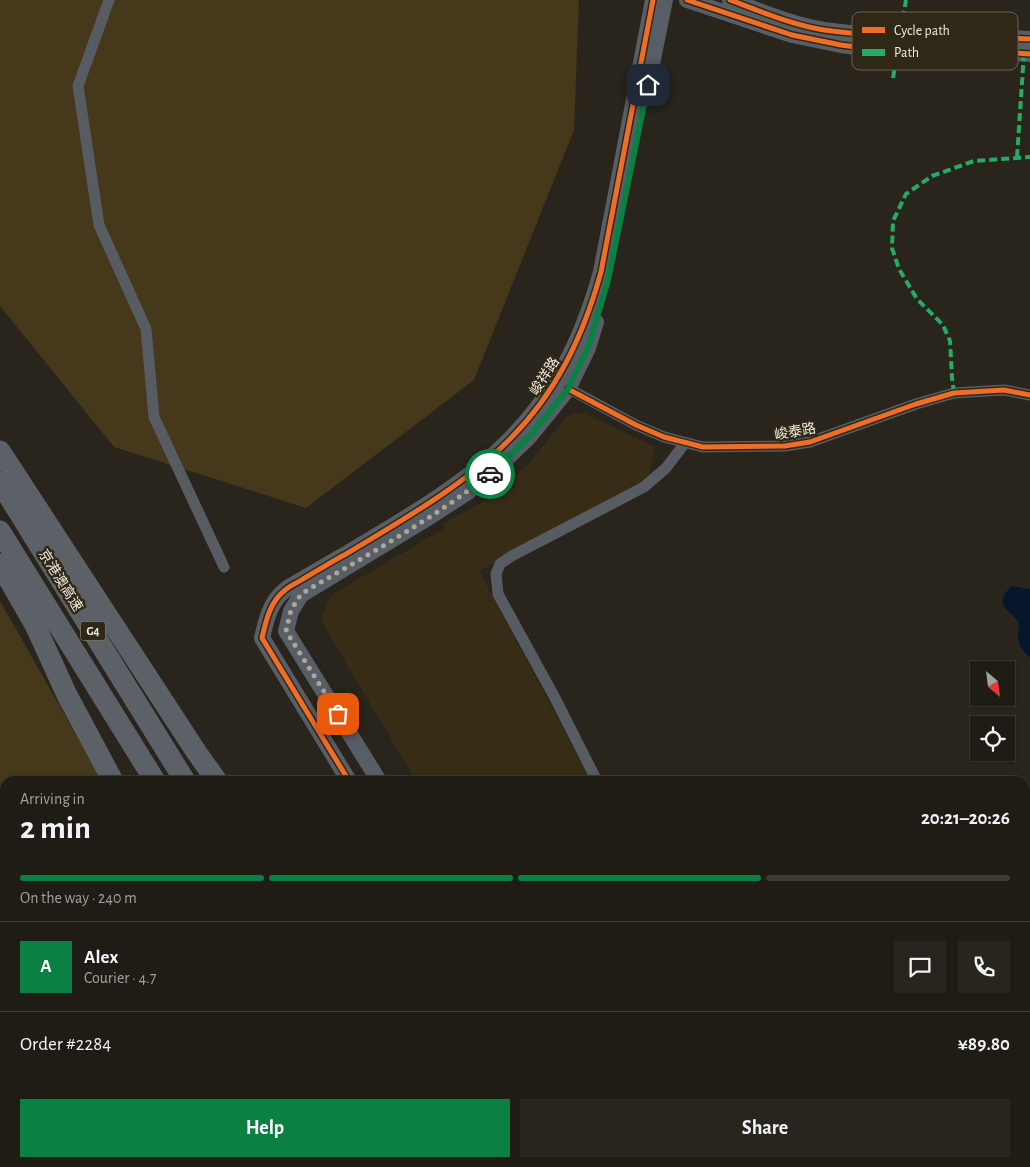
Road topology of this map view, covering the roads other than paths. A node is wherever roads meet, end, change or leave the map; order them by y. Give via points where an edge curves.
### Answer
1 (109, 0) edge
2 (653, 0) edge
3 (665, 0) edge
4 (687, 0) edge
5 (730, 0) edge
6 (852, 32) edge
7 (852, 47) edge
8 (562, 385) junction
9 (1030, 395) edge
10 (685, 443) junction
11 (0, 450) edge
12 (0, 482) edge
13 (0, 531) edge
14 (0, 564) edge
15 (224, 566) dead end
16 (110, 776) edge
17 (152, 776) edge
18 (182, 776) edge
19 (214, 776) edge
20 (346, 776) edge
21 (375, 776) edge
22 (594, 776) edge

1 - 15 street via 78,86 99,224 146,329 154,417
2 - 8 street, 峻祥路 via 601,272
3 - 8 street, 峻祥路 via 608,280 588,348
4 - 7 street via 792,35
5 - 6 street via 823,30
8 - 10 street, 峻泰路 via 636,426
8 - 20 street, 峻祥路 via 507,442 475,469 414,511 283,591 268,612 262,638
8 - 21 street, 峻祥路 via 530,436 496,469 423,521 301,594 291,610 286,631
9 - 10 street, 峻泰路 via 1004,390 954,393 810,442 785,446 702,447
10 - 22 street via 666,468 644,487 510,557 500,564 496,574 498,594
11 - 19 highway
12 - 18 highway, 京港澳高速 / G4
13 - 17 highway, 京港澳高速 / G4
14 - 16 highway

